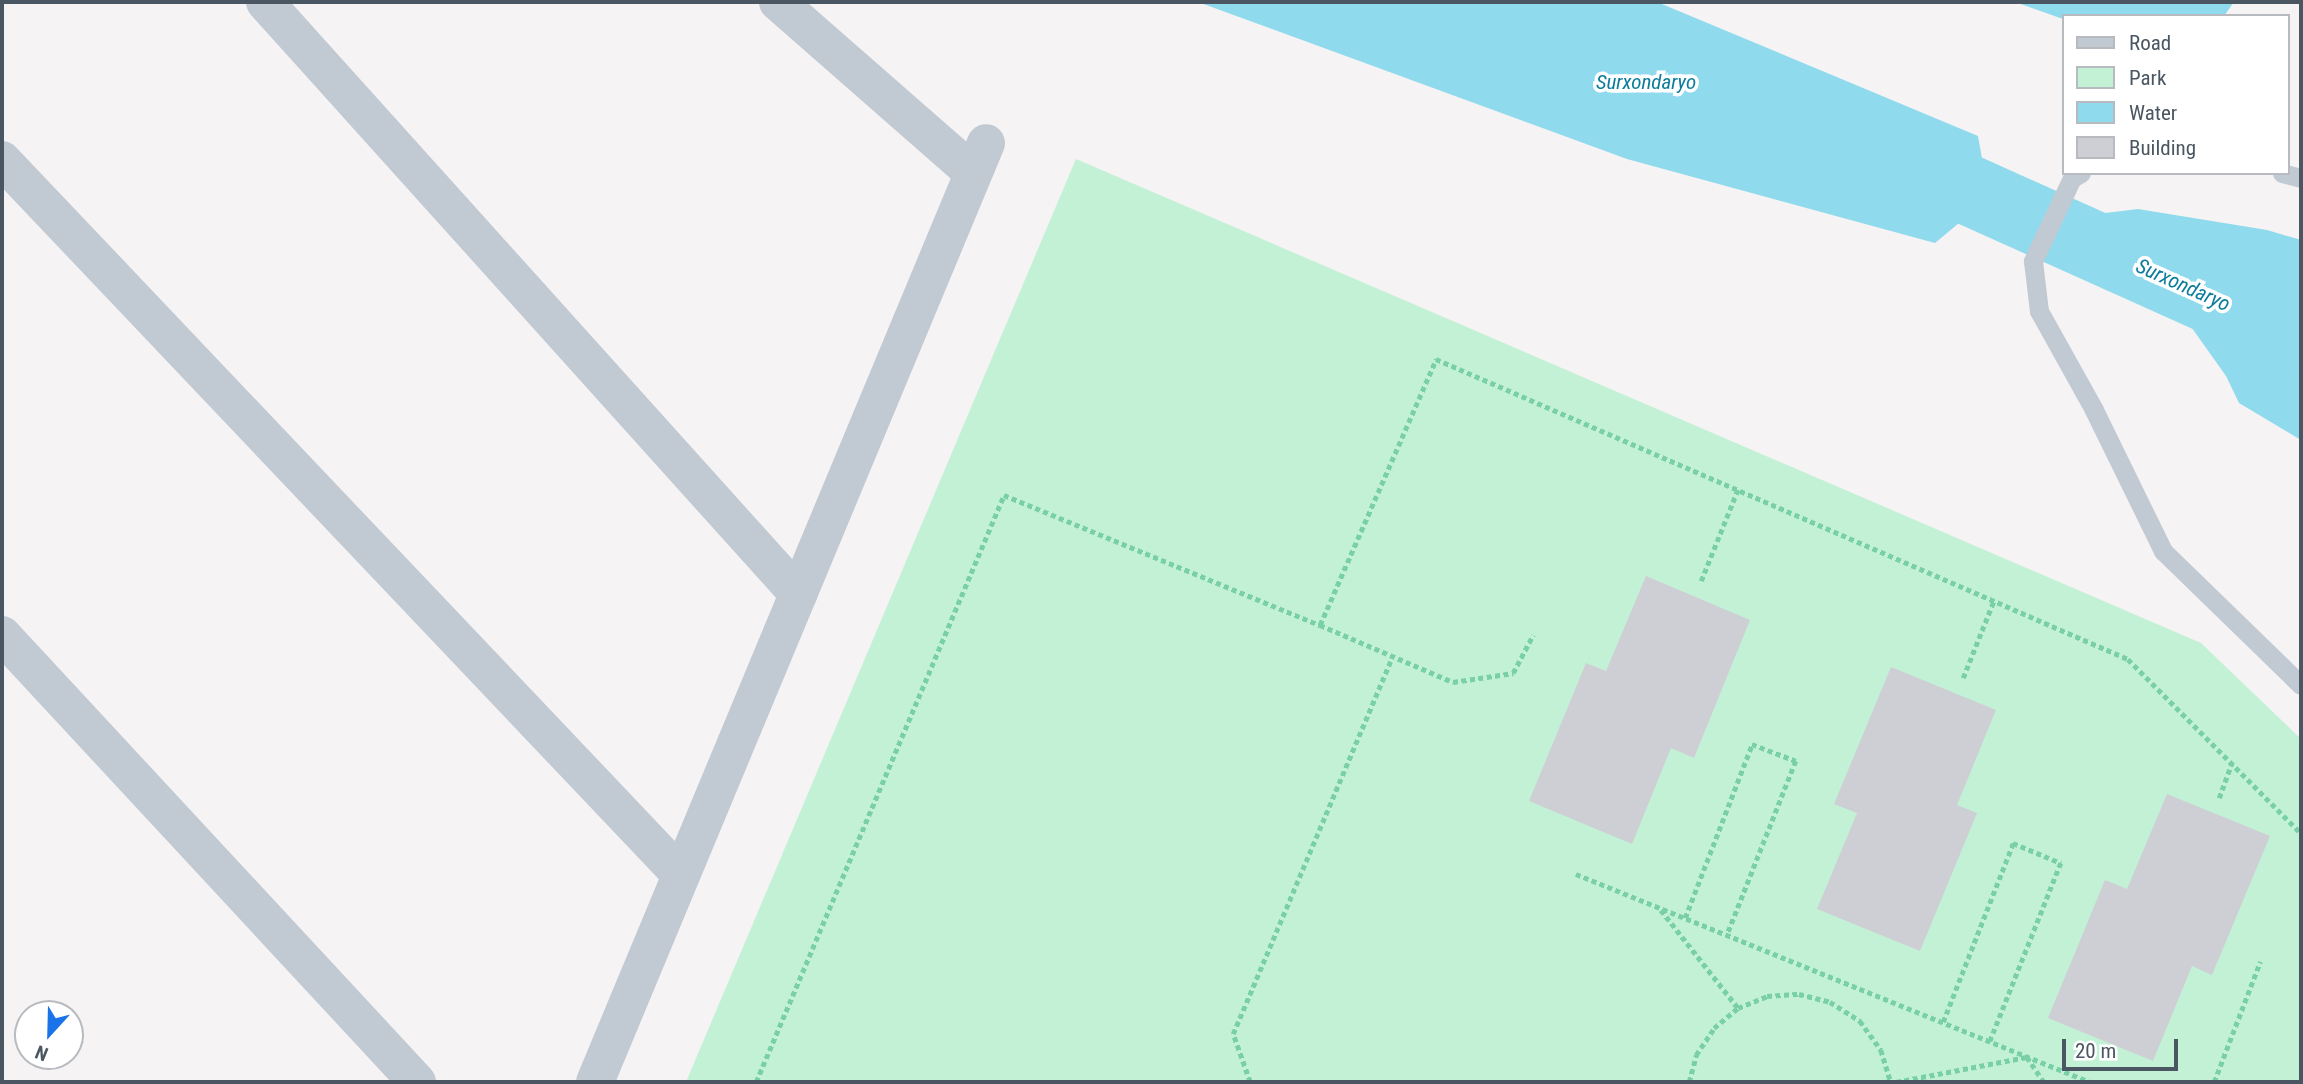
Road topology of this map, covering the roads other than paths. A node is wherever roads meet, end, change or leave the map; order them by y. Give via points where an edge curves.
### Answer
1 (265, 2) edge
2 (778, 2) edge
3 (2, 160) edge
4 (2076, 176) edge
5 (798, 594) junction
6 (2, 635) edge
7 (2301, 685) edge
8 (681, 875) junction
9 (417, 1082) edge
10 (595, 1082) edge

1 - 5 street
2 - 5 street via 979,158
3 - 8 street
4 - 7 lane via 2033,261 2039,311 2163,551
5 - 8 street
6 - 9 street
8 - 10 street

